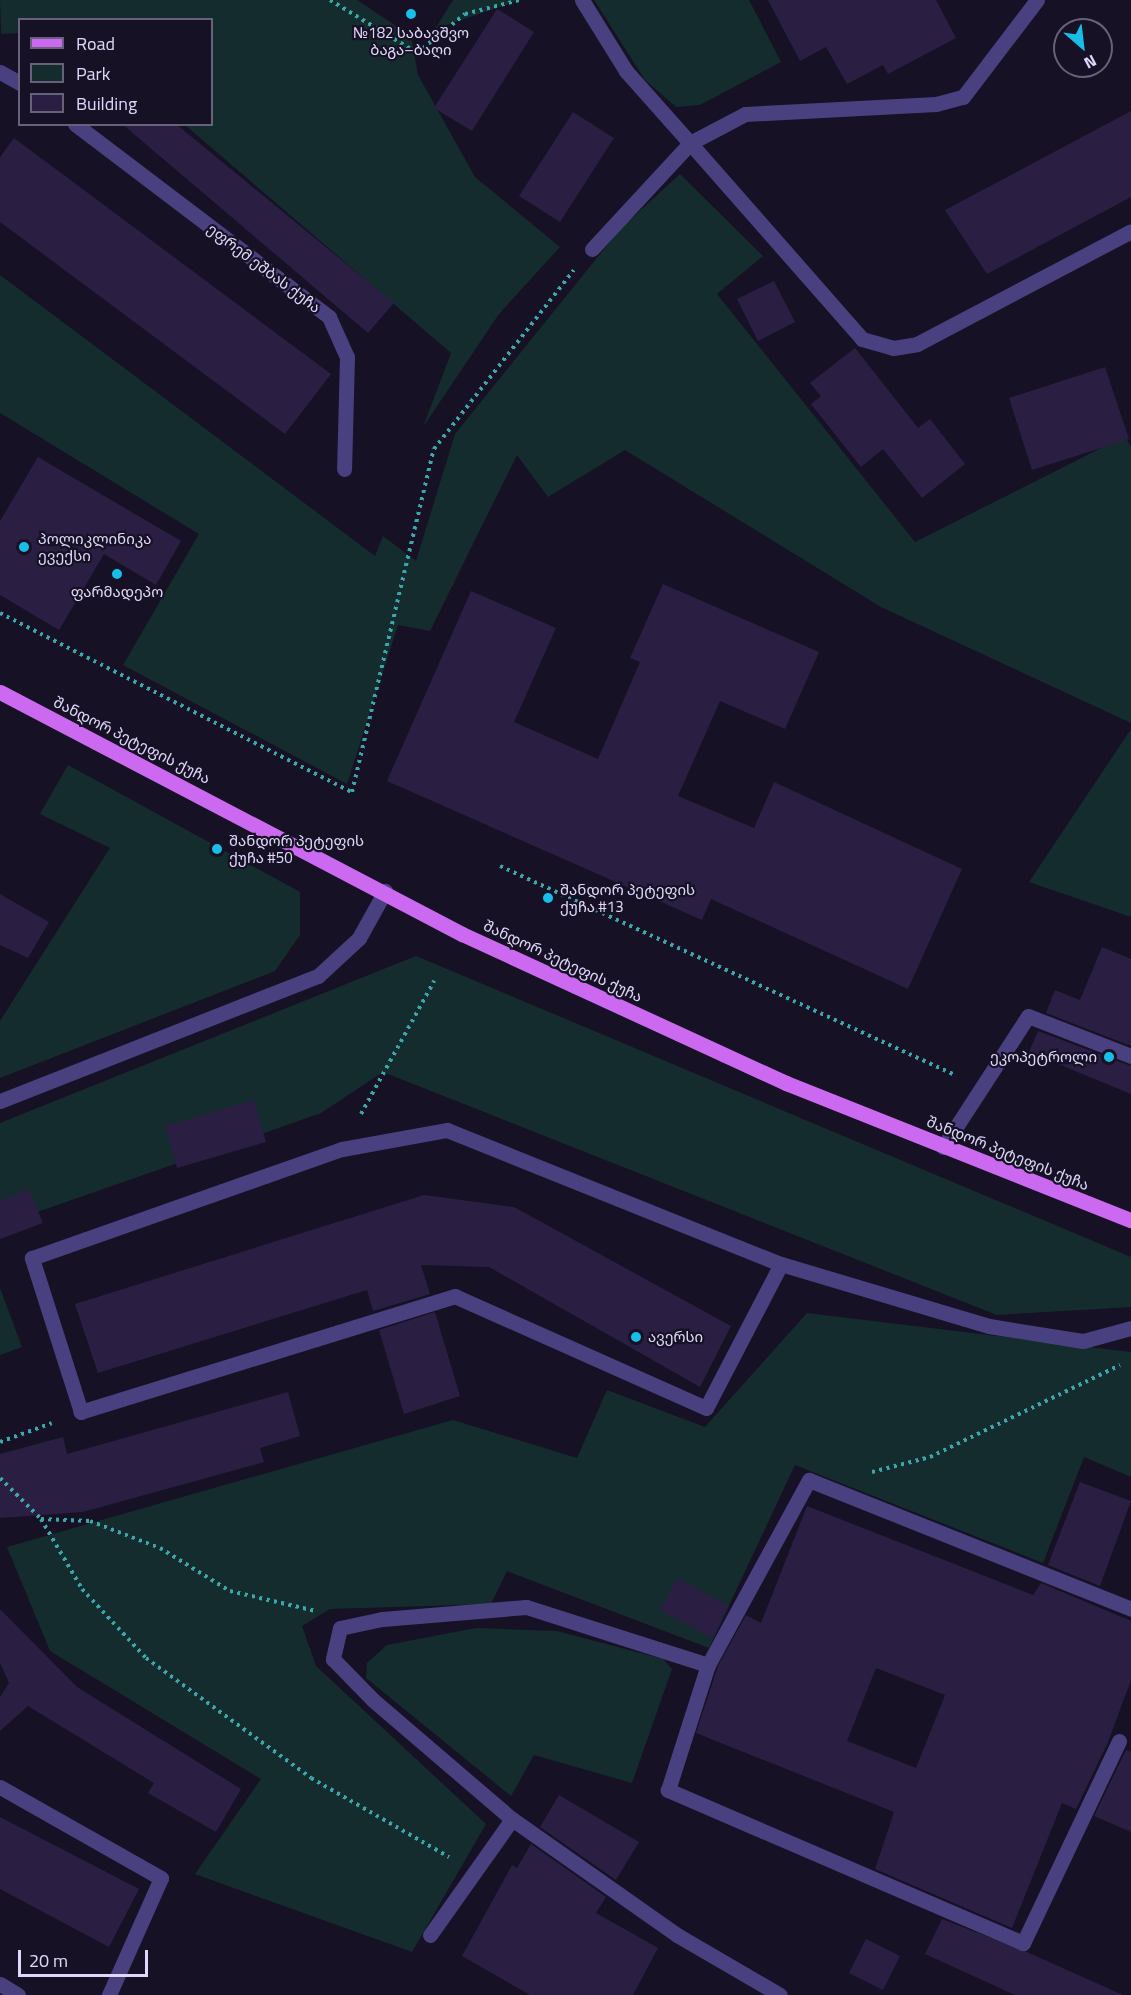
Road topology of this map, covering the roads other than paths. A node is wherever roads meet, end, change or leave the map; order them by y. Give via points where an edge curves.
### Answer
1 (582, 0) edge
2 (1037, 0) edge
3 (0, 72) edge
4 (18, 82) edge
5 (78, 126) edge
6 (690, 143) junction
7 (1131, 231) edge
8 (592, 249) dead end
9 (344, 469) dead end
10 (0, 692) edge
11 (385, 891) junction
12 (1131, 1056) edge
13 (0, 1101) edge
14 (943, 1147) junction
15 (1131, 1220) edge
16 (781, 1264) junction
17 (1131, 1328) edge
18 (1131, 1609) edge
19 (708, 1665) junction
20 (1119, 1741) dead end
21 (0, 1787) edge
22 (512, 1820) junction
23 (430, 1935) dead end
24 (0, 1984) edge
25 (18, 1995) edge
26 (109, 1995) edge
27 (780, 1995) edge

1 - 6 street via 626,71
2 - 6 street via 963,97 936,104 746,114
3 - 4 street
5 - 9 street, ეფრემ ეშბას ქუჩა via 329,317 347,357
6 - 7 street via 861,339 893,348 917,344
6 - 8 street
10 - 11 main road, შანდორ პეტეფის ქუჩა
11 - 13 street via 359,938 318,976
11 - 14 main road, შანდორ პეტეფის ქუჩა via 462,934 764,1073
12 - 14 street via 1028,1016
14 - 15 main road, შანდორ პეტეფის ქუჩა
16 - 16 street via 447,1130 342,1149 32,1257 81,1412 455,1296 706,1408
16 - 17 street via 989,1326 1083,1341
18 - 19 street via 809,1480
19 - 20 street via 668,1790 1023,1943
19 - 22 street via 526,1607 382,1619 340,1628 333,1659 373,1700
21 - 26 street via 161,1878
22 - 23 street
22 - 27 street via 677,1935
24 - 25 street

